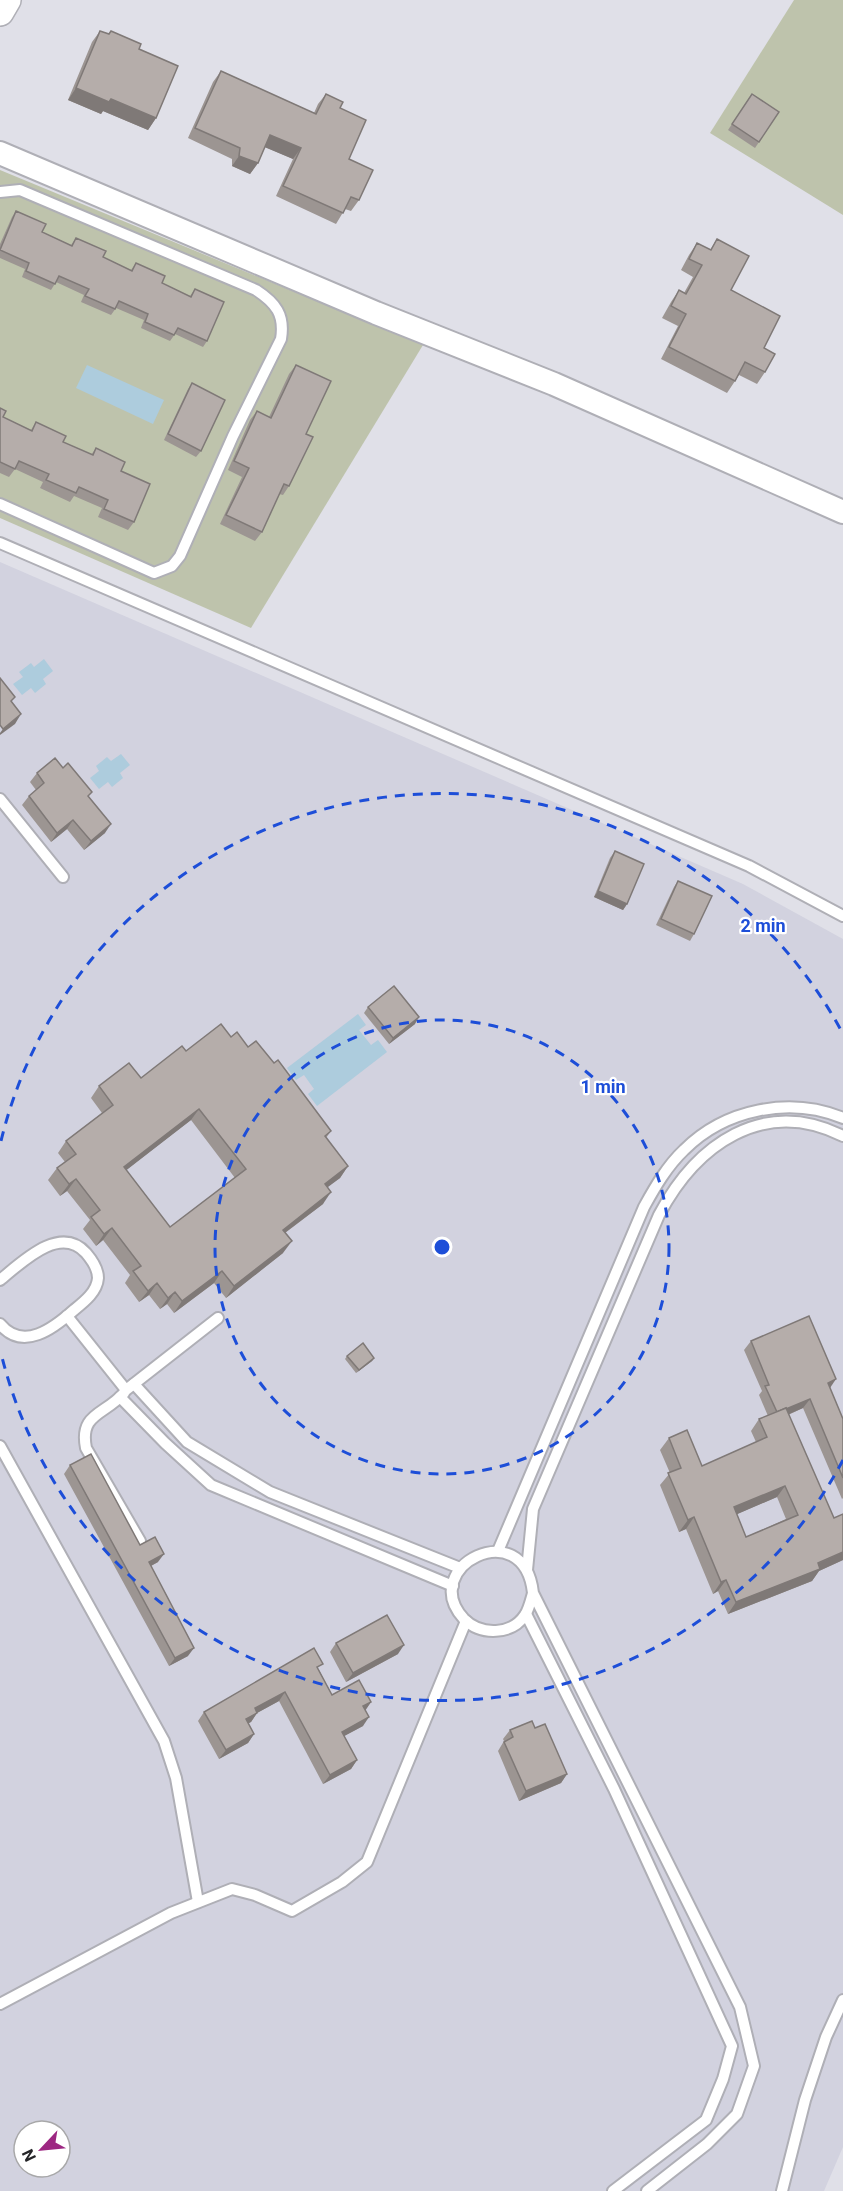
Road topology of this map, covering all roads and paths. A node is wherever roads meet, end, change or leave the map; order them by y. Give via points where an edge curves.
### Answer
1 (7, 0) edge
2 (0, 12) edge
3 (0, 153) edge
4 (0, 192) edge
5 (0, 504) edge
6 (843, 512) edge
7 (0, 543) edge
8 (0, 799) edge
9 (63, 877) dead end
10 (843, 916) edge
11 (843, 1119) edge
12 (843, 1136) edge
13 (628, 1248) junction
14 (642, 1256) junction
15 (0, 1280) edge
16 (67, 1316) junction
17 (218, 1318) dead end
18 (2, 1331) edge
19 (127, 1390) junction
20 (0, 1446) edge
21 (140, 1541) edge
22 (498, 1551) junction
23 (460, 1568) junction
24 (527, 1570) junction
25 (453, 1586) junction
26 (533, 1593) junction
27 (526, 1614) junction
28 (466, 1621) junction
29 (627, 1782) junction
30 (614, 1789) junction
31 (198, 1902) junction
32 (843, 2000) edge
33 (0, 2004) edge
34 (613, 2191) edge
35 (647, 2191) edge
36 (782, 2191) edge

1 - 2 street
3 - 6 street via 554,384
4 - 5 lane via 20,190 256,290 276,306 283,327 281,339 172,566 154,573
7 - 10 lane via 749,866
8 - 9 lane
11 - 13 lane via 809,1109 778,1108 749,1113 717,1126 683,1150 668,1168 644,1207
12 - 14 lane via 819,1126 786,1122 755,1126 726,1137 697,1161 674,1188
13 - 14 lane
13 - 22 lane
14 - 24 lane via 533,1509
15 - 16 lane via 51,1244 67,1242 81,1248 93,1262 98,1278 92,1295
16 - 18 lane via 52,1330 29,1337
16 - 19 lane
17 - 19 lane
19 - 21 lane via 87,1421 83,1433 86,1448
19 - 23 lane via 188,1442 270,1492
19 - 25 lane via 165,1443 211,1485
20 - 31 lane via 164,1741 176,1778
22 - 23 lane via 477,1554
22 - 24 lane via 519,1561
23 - 25 lane
24 - 26 lane
25 - 28 lane via 458,1611
26 - 27 lane
26 - 29 lane
27 - 28 lane via 519,1622 498,1631 475,1627
27 - 30 lane
28 - 31 lane via 367,1862 342,1882 292,1911 232,1889
29 - 30 lane
29 - 35 lane via 740,2007 754,2066 736,2114 707,2144
30 - 34 lane via 732,2046 706,2120
31 - 33 lane via 171,1912
32 - 36 lane via 826,2037

